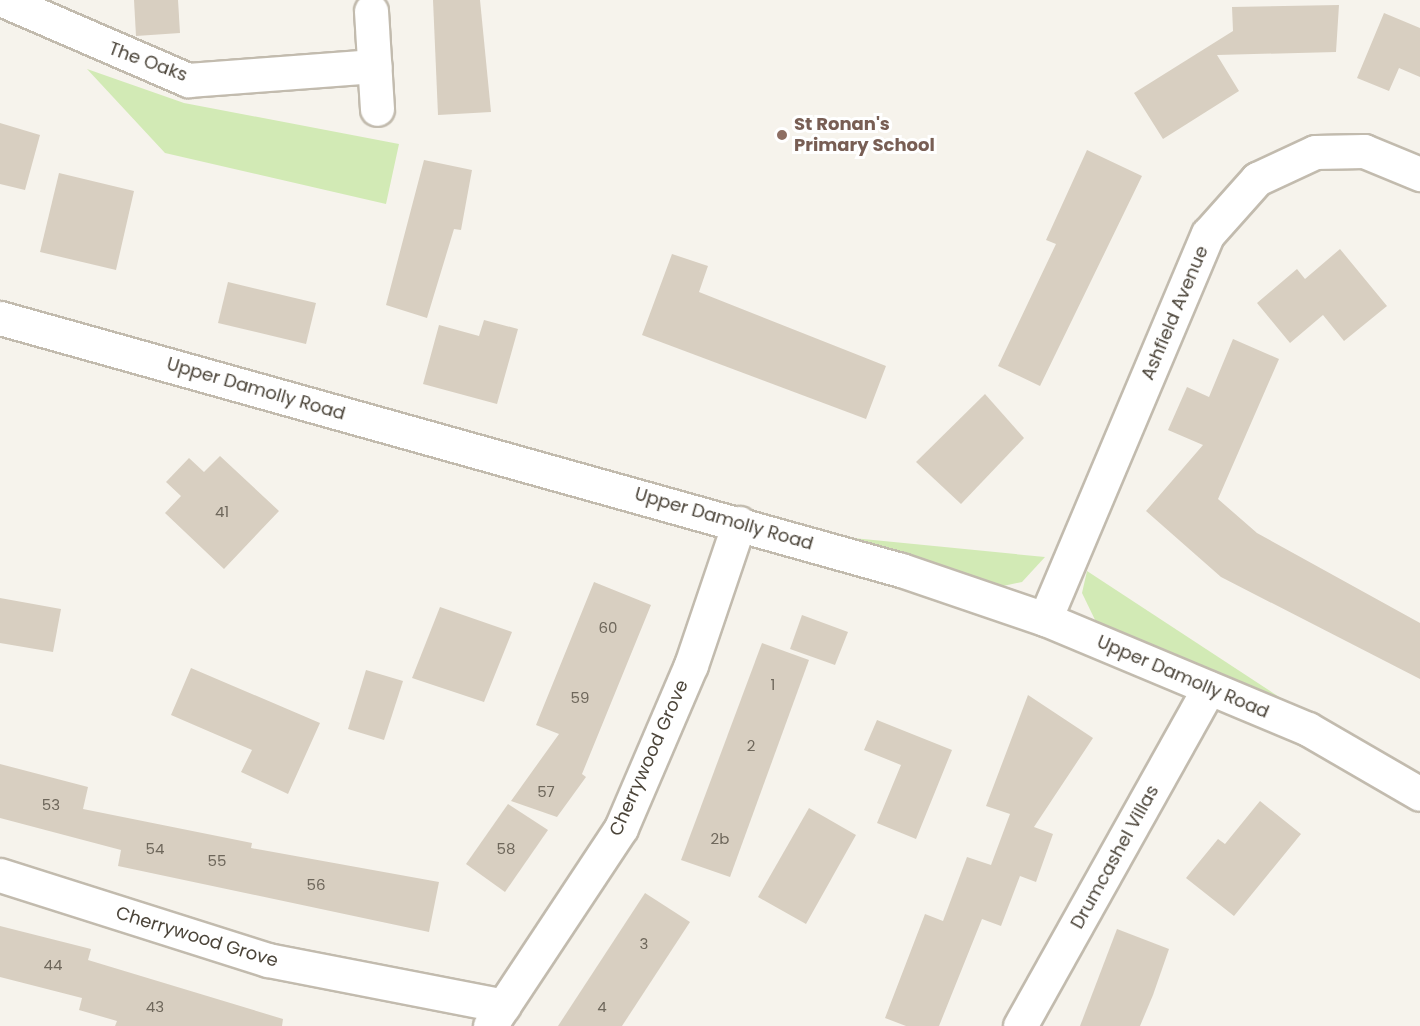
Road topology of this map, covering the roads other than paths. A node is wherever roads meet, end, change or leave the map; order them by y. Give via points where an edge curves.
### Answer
1 (3, 0) edge
2 (371, 12) dead end
3 (374, 66) junction
4 (377, 109) dead end
5 (1420, 174) edge
6 (0, 318) edge
7 (739, 524) junction
8 (1045, 619) junction
9 (1209, 688) junction
10 (1420, 794) edge
11 (0, 875) edge
12 (497, 1016) edge
13 (1020, 1026) edge

1 - 3 street, The Oaks via 188,80
2 - 3 street
3 - 4 street
5 - 8 street, Ashfield Avenue via 1364,151 1315,152 1257,179 1216,225 1178,302
6 - 7 street, Upper Damolly Road
7 - 8 street, Upper Damolly Road
7 - 12 street, Cherrywood Grove via 691,665 621,828
8 - 9 street, Upper Damolly Road
9 - 10 street, Upper Damolly Road via 1308,729
9 - 13 street, Drumcashel Villas
11 - 12 street, Cherrywood Grove via 268,960

